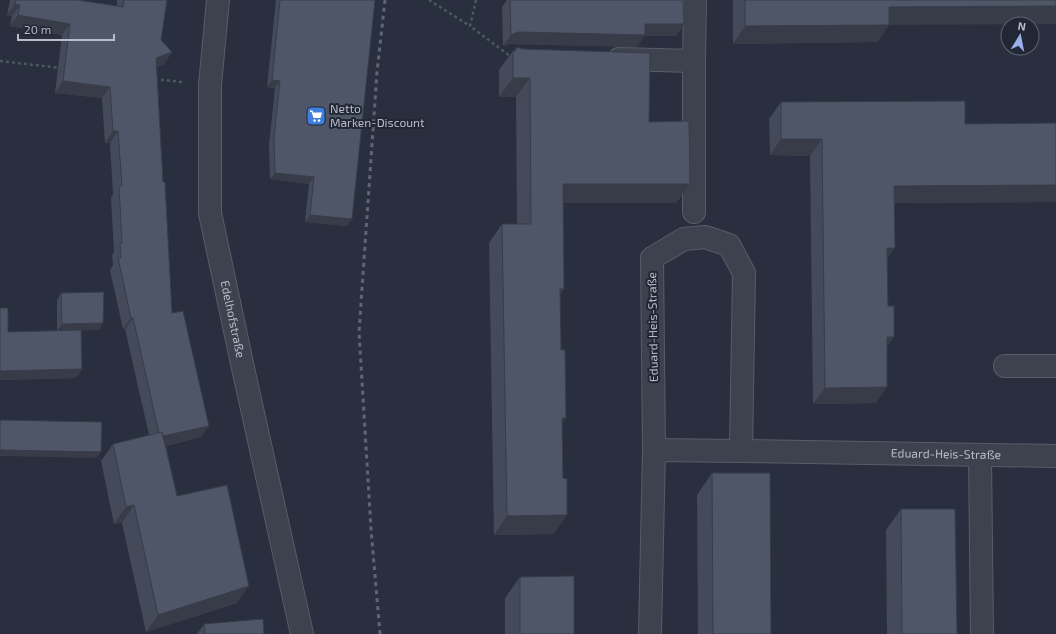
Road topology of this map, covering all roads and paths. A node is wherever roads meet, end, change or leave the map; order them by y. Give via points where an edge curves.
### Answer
1 (218, 0) edge
2 (429, 0) edge
3 (476, 0) edge
4 (695, 0) edge
5 (470, 26) junction
6 (510, 56) dead end
7 (598, 59) edge
8 (0, 61) edge
9 (694, 61) junction
10 (62, 68) dead end
11 (148, 78) edge
12 (210, 85) junction
13 (694, 212) dead end
14 (1006, 366) dead end
15 (1056, 366) edge
16 (654, 450) junction
17 (741, 451) junction
18 (980, 455) junction
19 (1056, 456) edge
20 (302, 634) edge
21 (650, 634) edge
22 (982, 634) edge

1 - 12 street, Edelhofstraße
2 - 5 path
3 - 5 path
4 - 9 street
5 - 6 path
7 - 9 street
8 - 10 path
9 - 13 street
11 - 12 path
12 - 20 street, Edelhofstraße via 210,213
14 - 15 street
16 - 17 street, Eduard-Heis-Straße
16 - 17 street, Eduard-Heis-Straße via 652,258 684,239 705,237 729,245 744,273
16 - 21 street, Eduard-Heis-Straße
17 - 18 street, Eduard-Heis-Straße
18 - 19 street, Eduard-Heis-Straße
18 - 22 street

